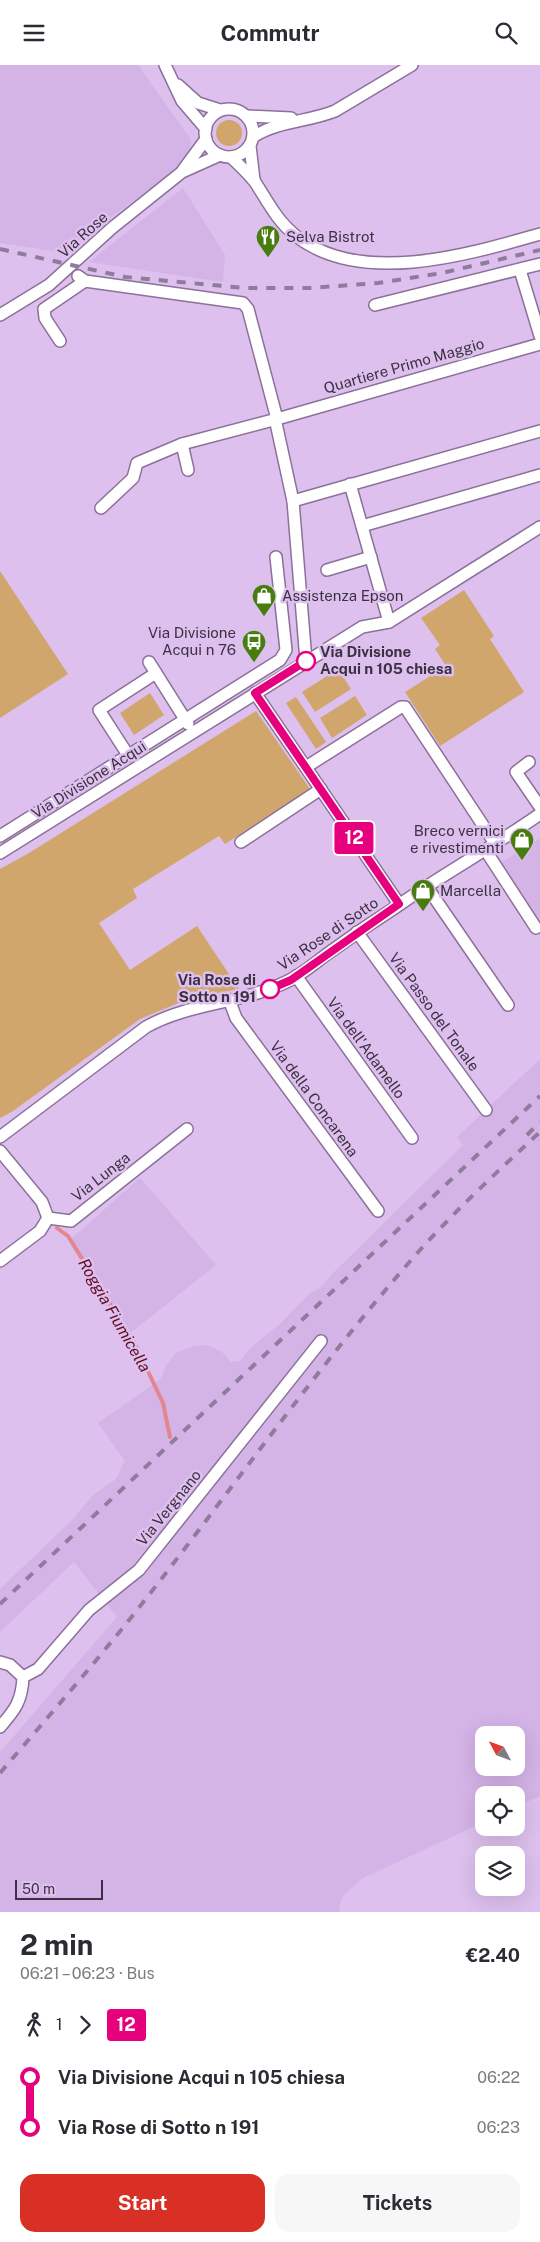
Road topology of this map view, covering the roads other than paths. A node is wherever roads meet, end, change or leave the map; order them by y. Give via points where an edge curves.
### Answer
1 (165, 65) edge
2 (412, 65) edge
3 (174, 80) junction
4 (220, 110) junction
5 (247, 116) junction
6 (313, 119) junction
7 (206, 134) junction
8 (251, 142) junction
9 (225, 156) junction
10 (182, 172) junction
11 (254, 181) junction
12 (540, 234) edge
13 (540, 264) edge
14 (520, 270) junction
15 (375, 305) dead end
16 (0, 315) edge
17 (540, 336) edge
18 (60, 341) dead end
19 (540, 344) edge
20 (277, 419) junction
21 (540, 431) edge
22 (182, 444) junction
23 (188, 470) dead end
24 (540, 475) edge
25 (350, 485) junction
26 (294, 501) junction
27 (101, 508) dead end
28 (362, 526) junction
29 (540, 527) edge
30 (276, 557) dead end
31 (371, 557) junction
32 (327, 570) dead end
33 (301, 589) junction
34 (280, 591) junction
35 (388, 622) junction
36 (306, 661) junction
37 (149, 662) dead end
38 (156, 673) junction
39 (251, 678) junction
40 (257, 691) junction
41 (186, 719) junction
42 (193, 732) junction
43 (128, 755) junction
44 (529, 762) dead end
45 (306, 767) junction
46 (321, 789) junction
47 (540, 807) edge
48 (540, 815) edge
49 (0, 836) edge
50 (242, 842) dead end
51 (491, 848) junction
52 (0, 853) edge
53 (427, 887) junction
54 (399, 904) junction
55 (536, 928) dead end
56 (358, 932) junction
57 (296, 976) junction
58 (230, 1001) junction
59 (508, 1005) dead end
60 (486, 1110) dead end
61 (186, 1129) dead end
62 (0, 1137) edge
63 (412, 1137) dead end
64 (0, 1151) edge
65 (378, 1211) dead end
66 (48, 1218) junction
67 (0, 1261) edge
68 (321, 1341) dead end
69 (0, 1662) edge
70 (23, 1677) junction
71 (0, 1727) edge

1 - 3 street
2 - 6 street via 346,105
3 - 4 street via 198,103
3 - 7 street via 182,101
4 - 5 street via 234,109
4 - 7 street via 208,121
5 - 6 street
5 - 8 street via 251,122
6 - 8 street via 275,126
7 - 9 street via 211,148
7 - 10 street, Via Rose
8 - 9 street via 245,151
8 - 11 street
9 - 10 street, Via Rose
9 - 11 street
10 - 16 street, Via Rose via 48,285
11 - 12 street via 274,215 298,237 318,249 344,258 396,264 423,261 484,250
13 - 14 street
14 - 15 street
14 - 17 street
18 - 20 street via 44,315 44,309 78,284 81,278 239,302 248,309
19 - 20 street, Quartiere Primo Maggio
20 - 22 street, Quartiere Primo Maggio
20 - 26 street
21 - 25 street
22 - 23 street
22 - 27 street, Quartiere Primo Maggio via 137,463 133,477
24 - 28 street
25 - 26 street
25 - 28 street
26 - 33 street
28 - 31 street
29 - 35 street, Via Divisione Acqui
30 - 34 street, Via Divisione Acqui
31 - 32 street
31 - 35 street
33 - 34 street
33 - 36 street
34 - 39 street, Via Divisione Acqui via 286,650 284,655
35 - 36 street, Via Divisione Acqui via 362,627
36 - 40 street, Via Divisione Acqui
37 - 38 street
38 - 41 street
38 - 43 street, Via Divisione Acqui via 99,710
39 - 40 street
39 - 41 street, Via Divisione Acqui
40 - 42 street, Via Divisione Acqui
40 - 45 street
41 - 42 street
41 - 43 street, Via Divisione Acqui
42 - 52 street, Via Divisione Acqui
43 - 49 street, Via Divisione Acqui
44 - 47 street via 516,773
45 - 46 street
45 - 51 street via 405,707
46 - 50 street
46 - 54 street
48 - 51 street, Via Rose di Sotto
51 - 53 street, Via Rose di Sotto
51 - 55 street
53 - 54 street, Via Rose di Sotto
53 - 59 street
54 - 56 street, Via Rose di Sotto
56 - 57 street, Via Rose di Sotto
56 - 60 street, Via Passo del Tonale
57 - 58 street, Via Rose di Sotto via 268,991
57 - 63 street, Via dell'Adamello
58 - 62 street, Via Rose di Sotto via 179,1012 146,1027
58 - 65 street, Via della Concarena via 236,1018
61 - 66 street, Via Lunga via 70,1221
64 - 66 street via 42,1202
66 - 67 street via 40,1231
68 - 70 street, Via Vergnano via 139,1570 89,1611 38,1669
69 - 70 street via 10,1665
70 - 71 street via 19,1704

